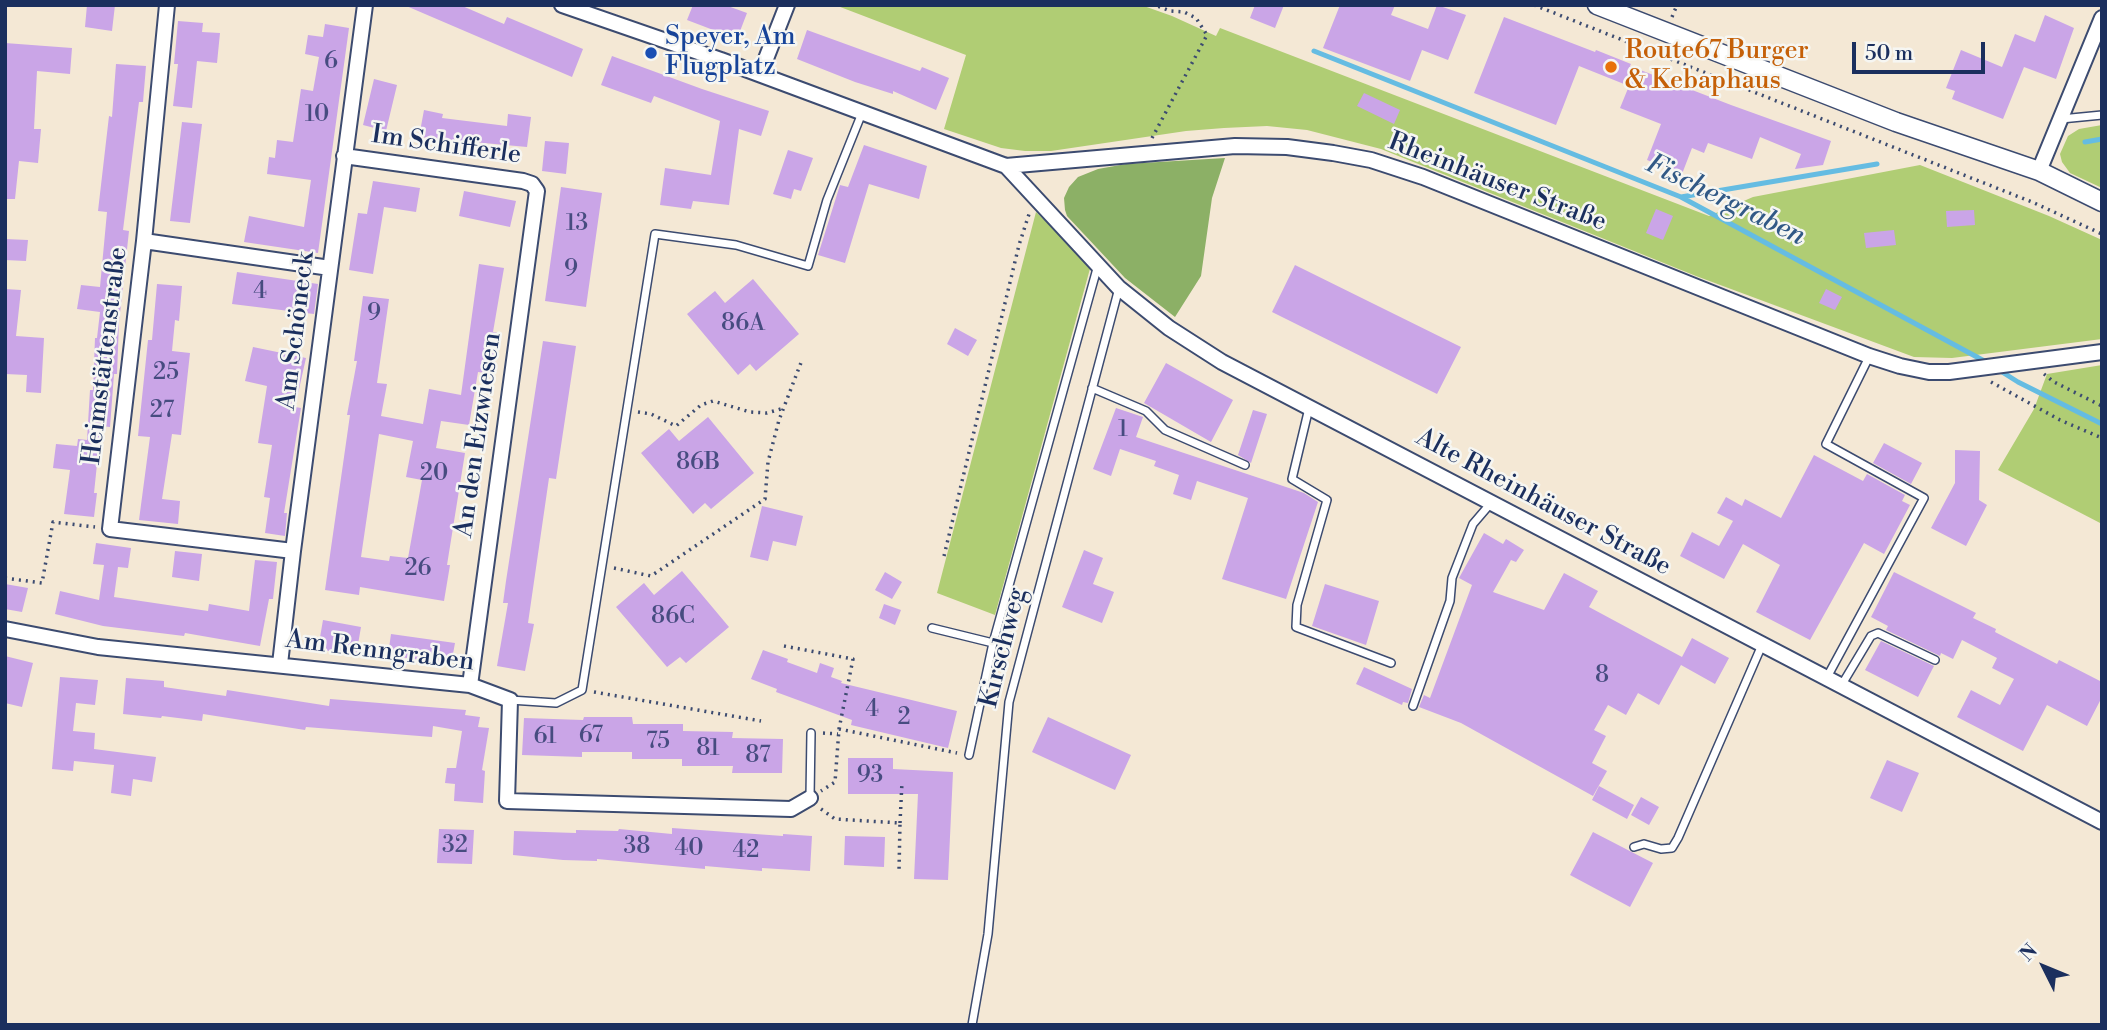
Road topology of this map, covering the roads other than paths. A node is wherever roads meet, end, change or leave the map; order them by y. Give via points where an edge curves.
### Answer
1 (167, 5) edge
2 (366, 5) edge
3 (562, 5) edge
4 (787, 5) edge
5 (1597, 5) edge
6 (2102, 18) edge
7 (760, 74) junction
8 (862, 112) junction
9 (2102, 115) edge
10 (2061, 119) junction
11 (344, 156) junction
12 (1006, 166) junction
13 (2039, 172) junction
14 (537, 191) joint
15 (2102, 201) edge
16 (144, 241) junction
17 (1098, 264) junction
18 (330, 268) junction
19 (1119, 289) junction
20 (2102, 352) edge
21 (1869, 356) junction
22 (1092, 388) junction
23 (1309, 408) junction
24 (1245, 465) dead end
25 (1491, 503) junction
26 (293, 551) junction
27 (932, 628) dead end
28 (5, 629) edge
29 (993, 643) junction
30 (1762, 645) junction
31 (1935, 660) dead end
32 (1391, 663) dead end
33 (280, 664) junction
34 (1826, 679) junction
35 (470, 685) junction
36 (1841, 687) junction
37 (510, 700) junction
38 (1413, 706) dead end
39 (811, 733) dead end
40 (969, 755) road end
41 (810, 798) joint
42 (2102, 822) edge
43 (1634, 847) dead end
44 (972, 1025) edge

1 - 16 street, Heimstättenstraße
2 - 11 street, Am Schöneck
3 - 7 street, Rheinhäuser Straße
4 - 7 street
5 - 13 street via 1896,122
6 - 10 street
7 - 8 street, Rheinhäuser Straße
8 - 12 street, Rheinhäuser Straße
8 - 37 lane via 827,200 808,266 736,245 655,234 582,690 556,702
9 - 10 lane
10 - 13 street
11 - 14 street, Im Schifferle via 523,180
11 - 18 street, Am Schöneck
12 - 17 street, Alte Rheinhäuser Straße
12 - 21 street, Rheinhäuser Straße via 1235,146 1287,147 1371,160
13 - 15 street
14 - 35 street, An den Etzwiesen
16 - 18 street
16 - 26 street, Heimstättenstraße via 110,528
17 - 19 street, Alte Rheinhäuser Straße
17 - 29 lane
18 - 26 street, Am Schöneck
19 - 22 lane, Kirschweg
19 - 23 street, Alte Rheinhäuser Straße via 1212,355
20 - 21 street, Rheinhäuser Straße via 1929,372
21 - 34 lane via 1826,444 1924,498
22 - 24 lane via 1146,411 1165,430
22 - 44 lane, Kirschweg via 1009,702 988,934
23 - 25 street, Alte Rheinhäuser Straße
23 - 32 lane via 1292,479 1327,500 1297,604 1296,627
25 - 30 street, Alte Rheinhäuser Straße
25 - 38 lane via 1473,524 1452,578 1450,601
26 - 33 street, Am Schöneck
27 - 29 lane
28 - 33 street, Am Renngraben via 97,647
29 - 40 lane
30 - 34 street, Alte Rheinhäuser Straße
30 - 43 lane via 1672,848
31 - 36 lane via 1878,633 1871,636
33 - 35 street, Am Renngraben
34 - 36 street, Alte Rheinhäuser Straße
35 - 37 street, Am Renngraben
36 - 42 street, Alte Rheinhäuser Straße
37 - 41 street via 508,801 791,809
39 - 41 lane

